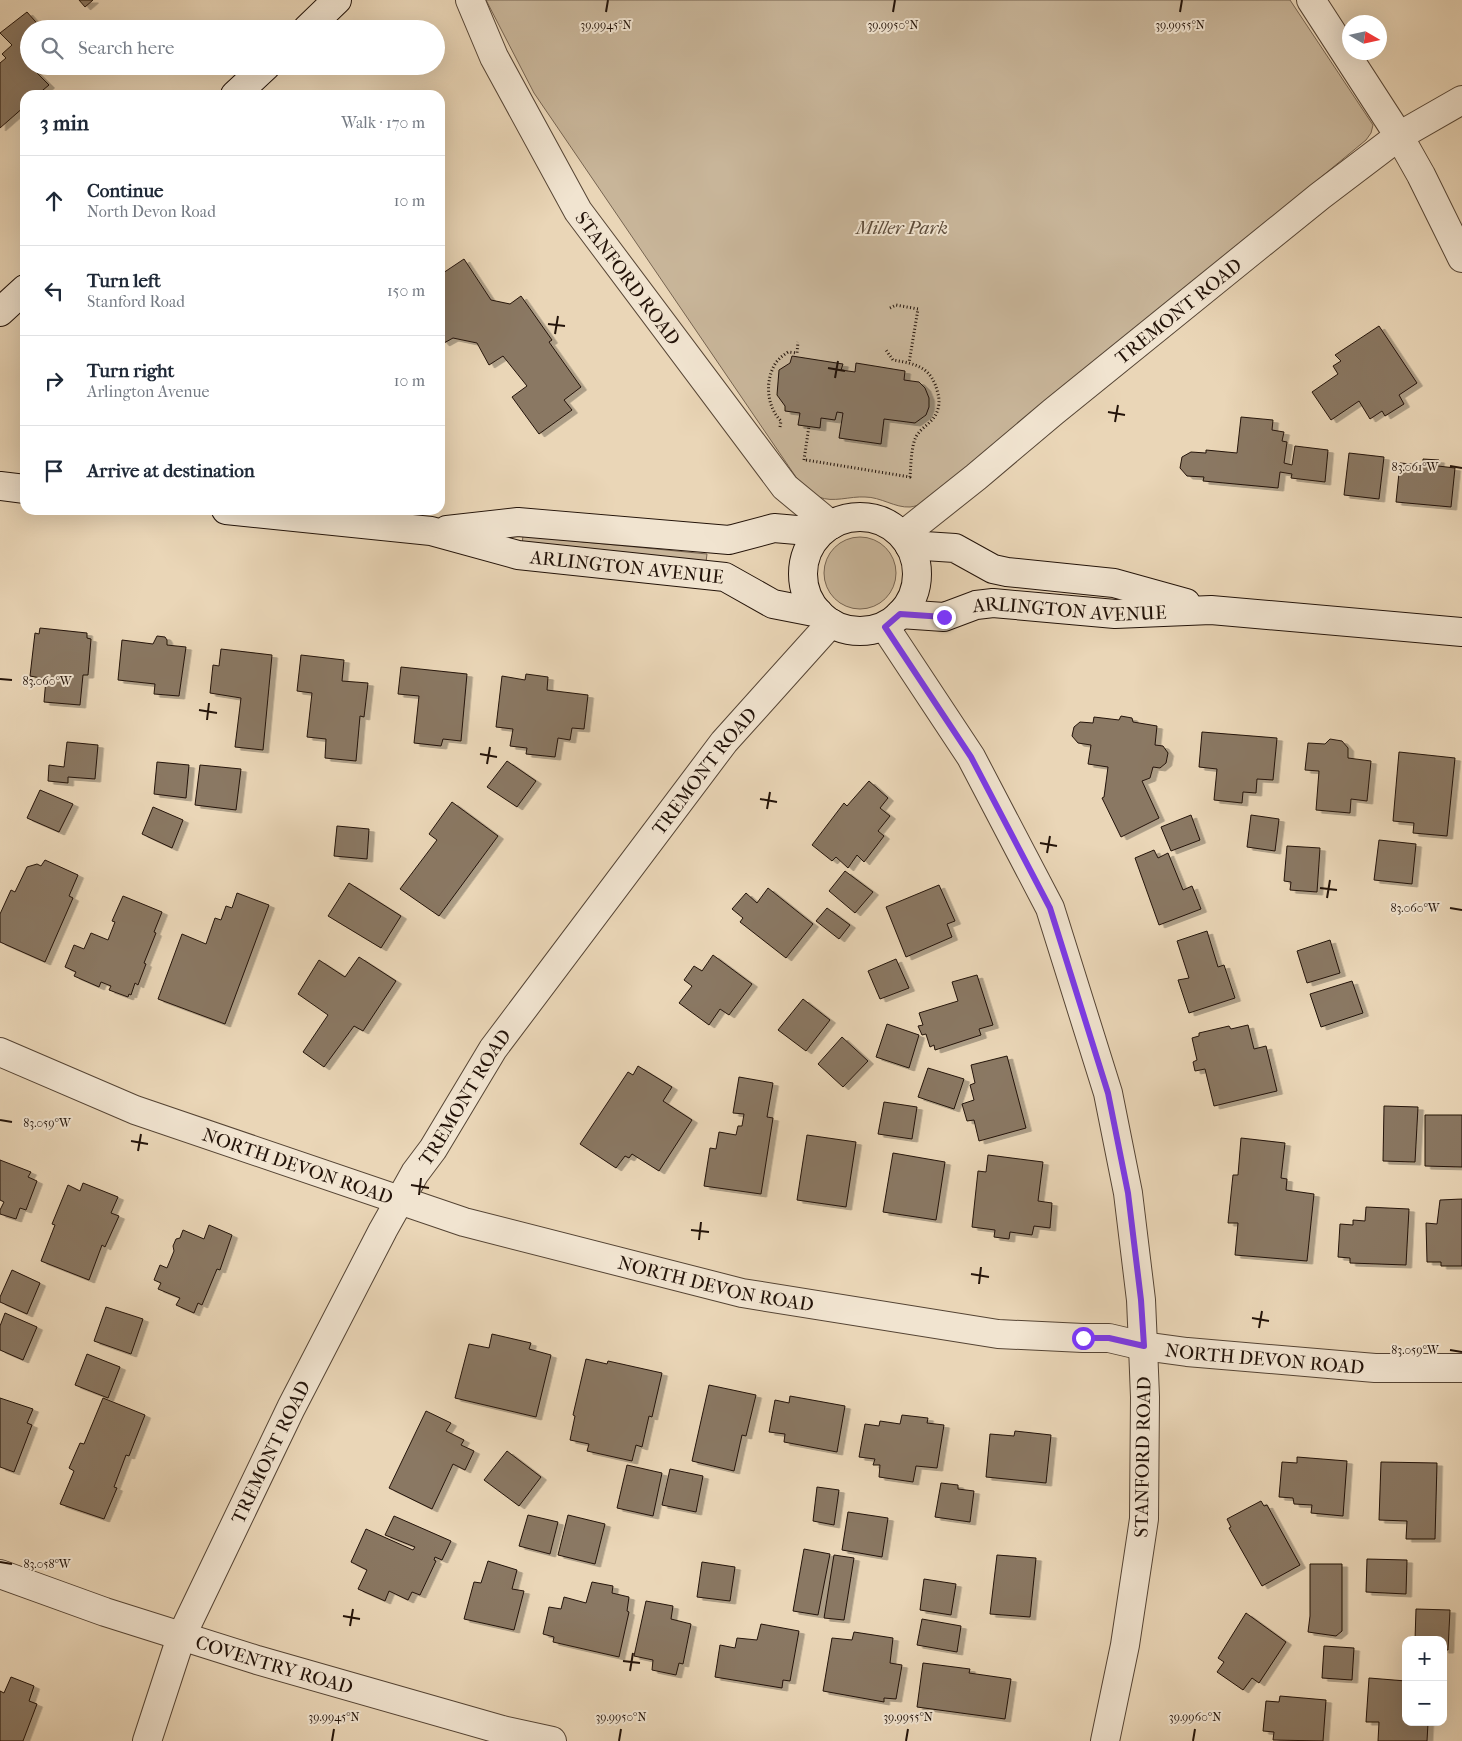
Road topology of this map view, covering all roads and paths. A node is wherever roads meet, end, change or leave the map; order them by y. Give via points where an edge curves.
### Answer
1 (337, 0) edge
2 (470, 0) edge
3 (1311, 0) edge
4 (316, 20) edge
5 (256, 75) edge
6 (240, 90) edge
7 (1462, 100) edge
8 (1399, 136) junction
9 (1462, 258) edge
10 (20, 294) edge
11 (890, 308) dead end
12 (0, 312) edge
13 (798, 342) dead end
14 (886, 350) dead end
15 (909, 363) junction
16 (809, 426) dead end
17 (779, 433) dead end
18 (795, 459) dead end
19 (804, 460) junction
20 (0, 486) edge
21 (20, 488) edge
22 (275, 515) edge
23 (826, 528) junction
24 (431, 531) junction
25 (906, 540) junction
26 (1211, 610) junction
27 (825, 618) junction
28 (893, 620) junction
29 (1462, 632) edge
30 (0, 1052) edge
31 (399, 1201) junction
32 (1144, 1346) junction
33 (1462, 1368) edge
34 (0, 1574) edge
35 (181, 1637) junction
36 (147, 1741) edge
37 (552, 1741) edge
38 (1105, 1741) edge

1 - 4 street
2 - 23 street, STANFORD ROAD via 494,57 578,211 785,487
3 - 8 street
5 - 6 street
7 - 8 street, TREMONT ROAD
8 - 9 street
8 - 25 street, TREMONT ROAD via 1312,202 1053,412
10 - 12 street
11 - 15 path via 918,309
13 - 17 path via 797,353 788,352 774,365 769,382 770,402 774,414 781,421
14 - 15 path via 893,360
15 - 19 path via 930,374 940,401 934,418 915,437 910,477
16 - 19 path
18 - 19 path
20 - 21 street
22 - 24 street, ARLINGTON AVENUE
23 - 24 street, ARLINGTON AVENUE via 774,528 729,540 518,522
23 - 25 street via 851,517 868,517 884,522
23 - 27 street via 811,543 803,570 804,586 810,600
24 - 27 street, ARLINGTON AVENUE via 518,555 725,578 773,604
25 - 26 street, ARLINGTON AVENUE via 955,548 1006,572 1114,583
25 - 28 street via 916,562 916,582 911,599
26 - 28 street, ARLINGTON AVENUE via 1115,614 993,604 976,605 944,617
26 - 29 street, ARLINGTON AVENUE
27 - 28 street via 849,630 868,630
27 - 31 street, TREMONT ROAD via 724,742 499,1041
28 - 32 street, STANFORD ROAD via 971,757 1050,908 1108,1093 1128,1193
30 - 31 street, NORTH DEVON ROAD via 135,1110
31 - 32 street, NORTH DEVON ROAD via 464,1222 742,1293 998,1334 1109,1338
31 - 35 street, TREMONT ROAD via 291,1408
32 - 33 street, NORTH DEVON ROAD via 1375,1368
32 - 38 street, STANFORD ROAD via 1144,1519 1125,1645
34 - 35 street, COVENTRY ROAD
35 - 36 street, TREMONT ROAD
35 - 37 street, COVENTRY ROAD via 502,1730

